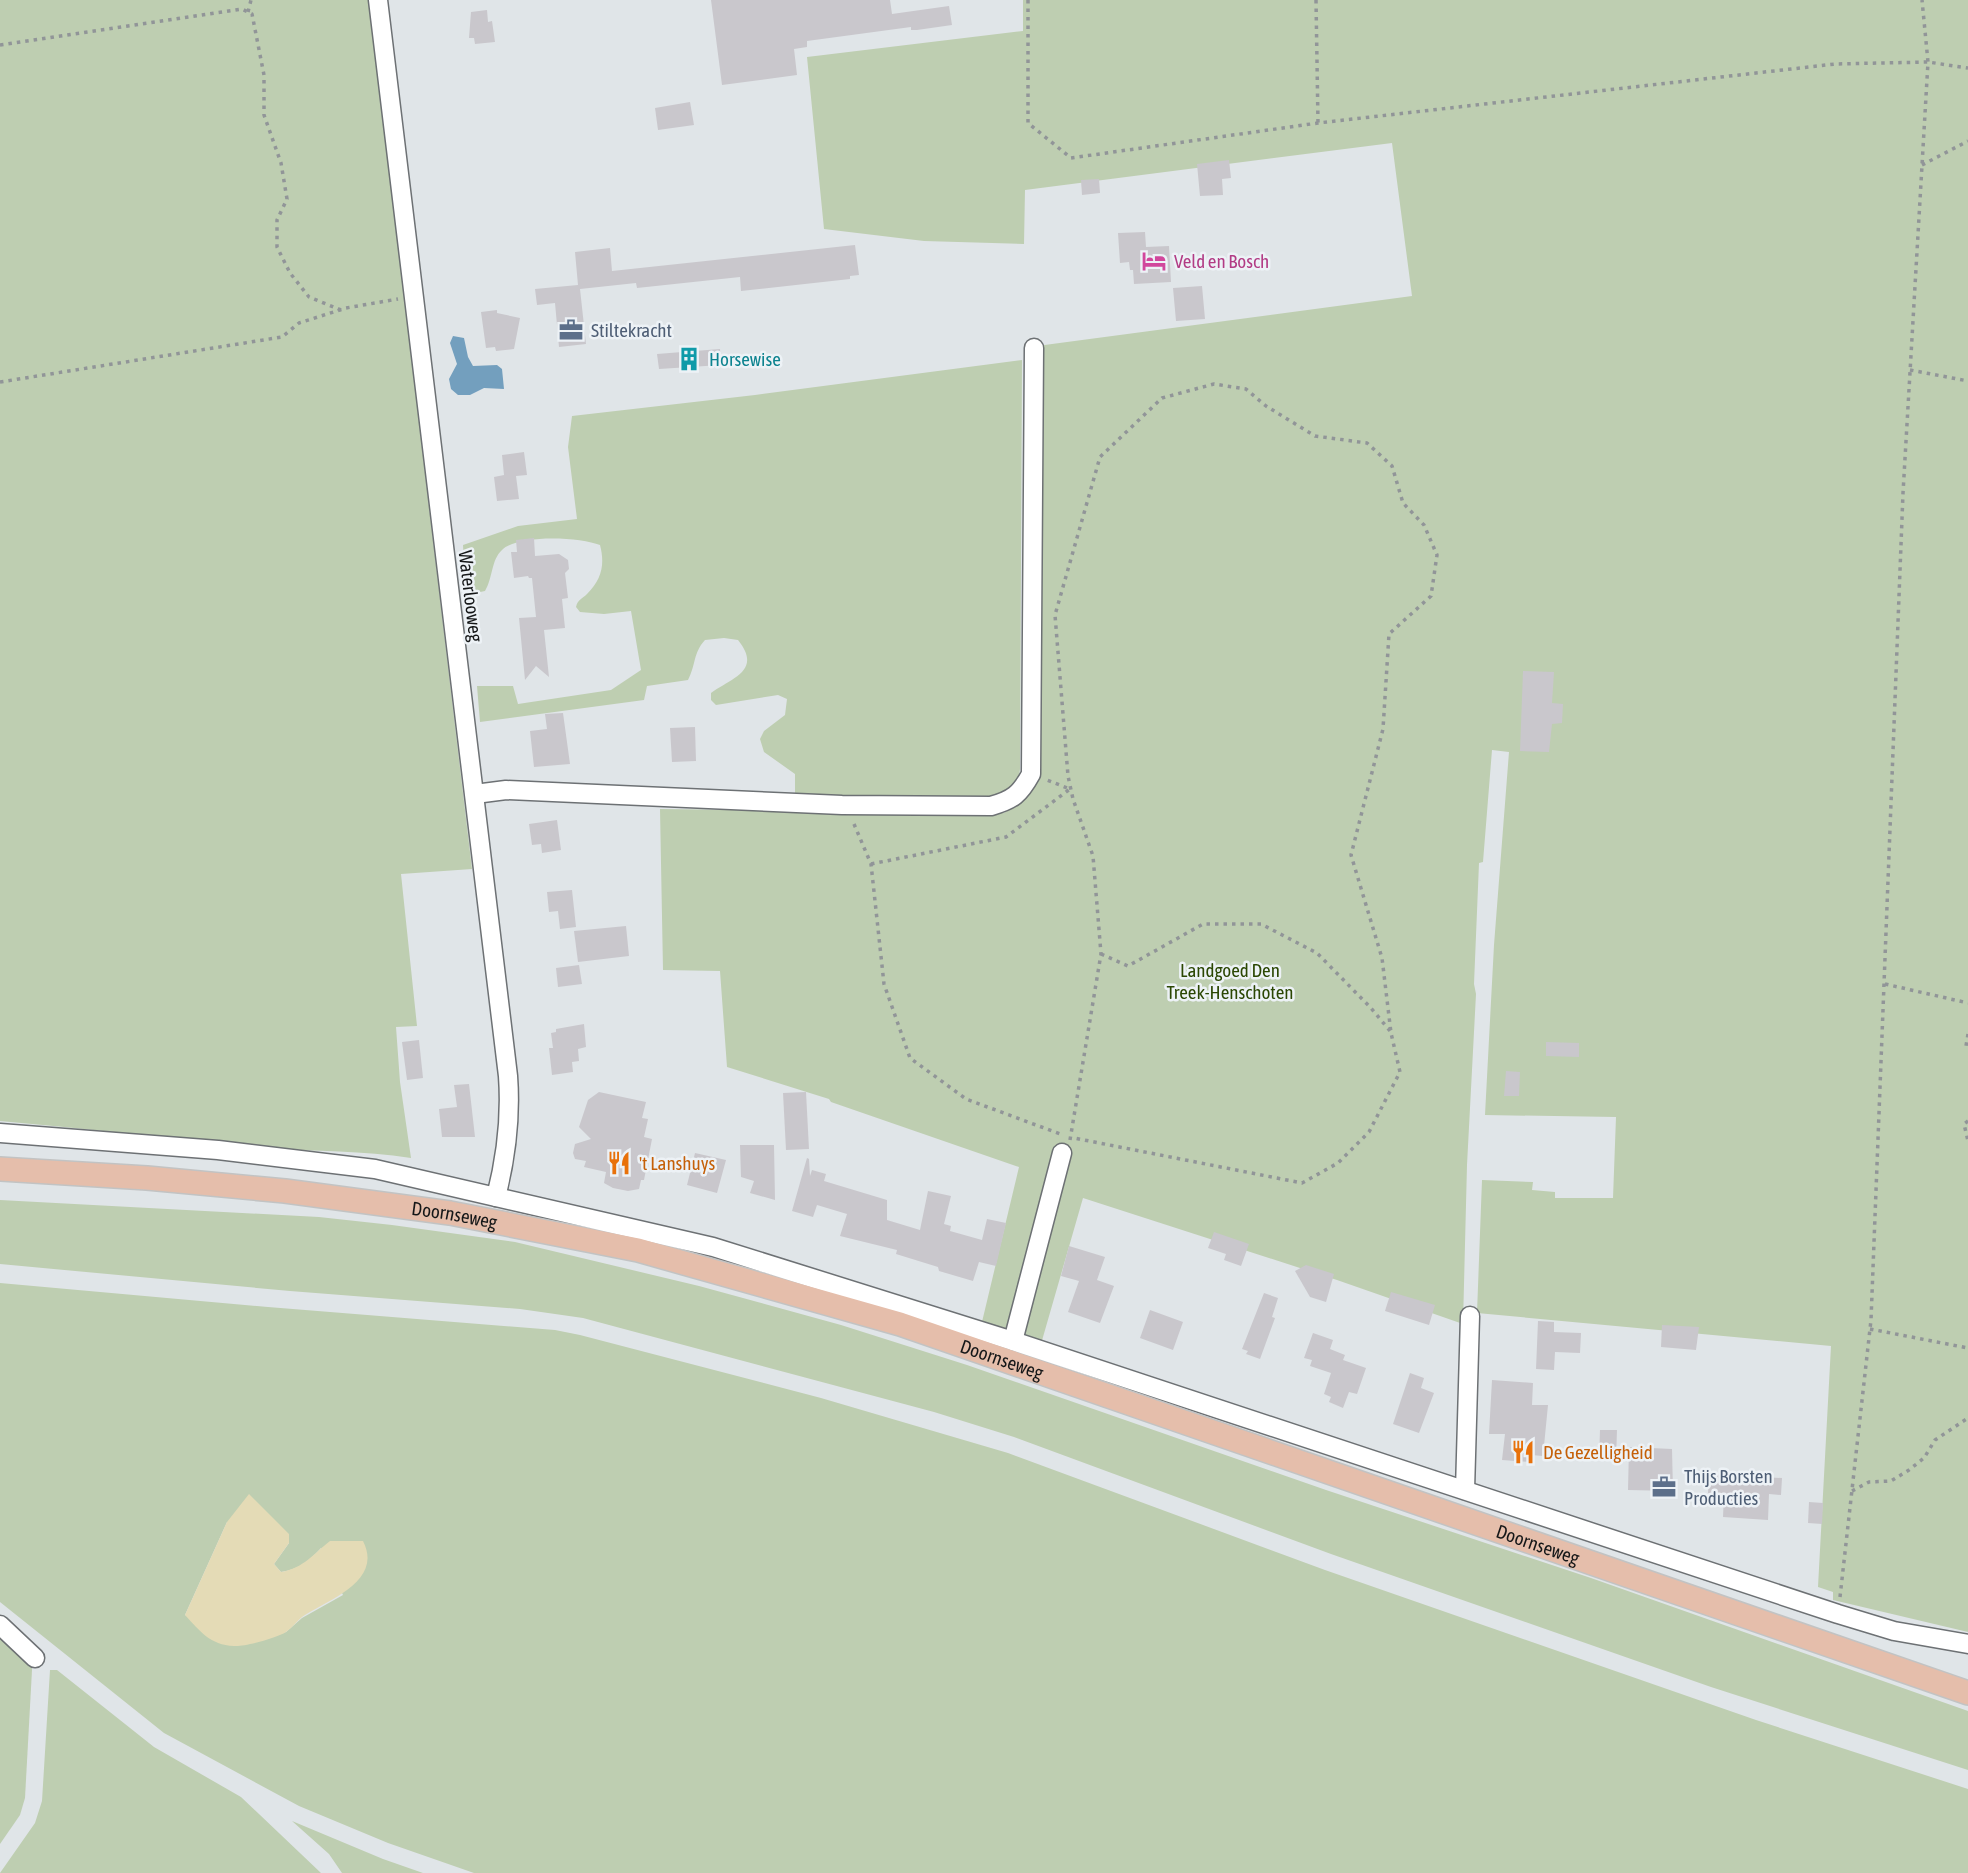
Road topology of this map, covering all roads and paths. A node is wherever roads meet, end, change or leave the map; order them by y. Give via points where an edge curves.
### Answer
1 (251, 0) edge
2 (378, 0) edge
3 (1028, 0) edge
4 (1316, 0) edge
5 (1922, 0) edge
6 (248, 12) junction
7 (0, 45) edge
8 (1928, 62) junction
9 (1968, 68) edge
10 (1318, 123) junction
11 (1968, 141) edge
12 (1922, 165) junction
13 (414, 296) junction
14 (341, 310) junction
15 (1034, 348) dead end
16 (1910, 370) junction
17 (1968, 381) edge
18 (0, 382) edge
19 (1031, 774) junction
20 (1070, 789) junction
21 (475, 794) junction
22 (842, 805) junction
23 (871, 864) junction
24 (1101, 954) junction
25 (1885, 984) junction
26 (1968, 1003) edge
27 (1391, 1033) junction
28 (1968, 1034) edge
29 (1968, 1048) edge
30 (1968, 1121) edge
31 (0, 1133) edge
32 (1968, 1141) edge
33 (1067, 1146) junction
34 (0, 1169) edge
35 (496, 1197) junction
36 (1470, 1316) dead end
37 (1870, 1329) junction
38 (1013, 1341) junction
39 (1968, 1348) edge
40 (1968, 1418) edge
41 (1465, 1490) junction
42 (1852, 1491) junction
43 (1838, 1614) junction
44 (0, 1625) edge
45 (1968, 1644) edge
46 (36, 1658) dead end
47 (1968, 1693) edge

1 - 6 path
2 - 13 street, Waterlooweg
3 - 10 path via 1028,123 1071,158
4 - 10 path
5 - 8 path
6 - 7 path via 242,9
6 - 14 path via 264,75 264,115 281,163 287,200 278,220 277,247 309,297
8 - 9 path
8 - 10 path via 1835,64
8 - 12 path
11 - 12 path
12 - 16 path
13 - 14 path
13 - 21 street, Waterlooweg
14 - 18 path via 299,323 282,337
15 - 19 street
16 - 17 path
16 - 25 path
19 - 20 path
19 - 22 street via 1022,791 991,806
20 - 23 path via 1006,837
20 - 24 path via 1093,856
20 - 27 path via 1055,615 1100,457 1162,398 1214,384 1246,389 1315,436 1367,443 1392,466 1403,503 1424,526 1437,555 1431,596 1389,634 1383,730 1351,855 1381,958
21 - 22 street via 506,790
21 - 35 street, Waterlooweg via 509,1094
22 - 23 path
23 - 33 path via 884,984 910,1058 966,1099
24 - 27 path via 1128,966 1203,924 1261,924 1317,953
24 - 33 path
25 - 26 path
25 - 37 path
27 - 33 path via 1399,1072 1369,1132 1338,1163 1303,1183
28 - 29 path
30 - 32 path via 1964,1124
31 - 35 street, Doornseweg via 345,1165
33 - 38 street
34 - 47 main road, Doornseweg via 285,1191 450,1213 638,1250 900,1324
35 - 38 street, Doornseweg via 713,1247
36 - 41 street
37 - 39 path
37 - 42 path
38 - 41 street, Doornseweg
40 - 42 path via 1935,1440 1909,1470 1891,1481 1869,1482
41 - 43 street, Doornseweg
42 - 43 path
43 - 45 street, Doornseweg via 1894,1631
44 - 46 street

